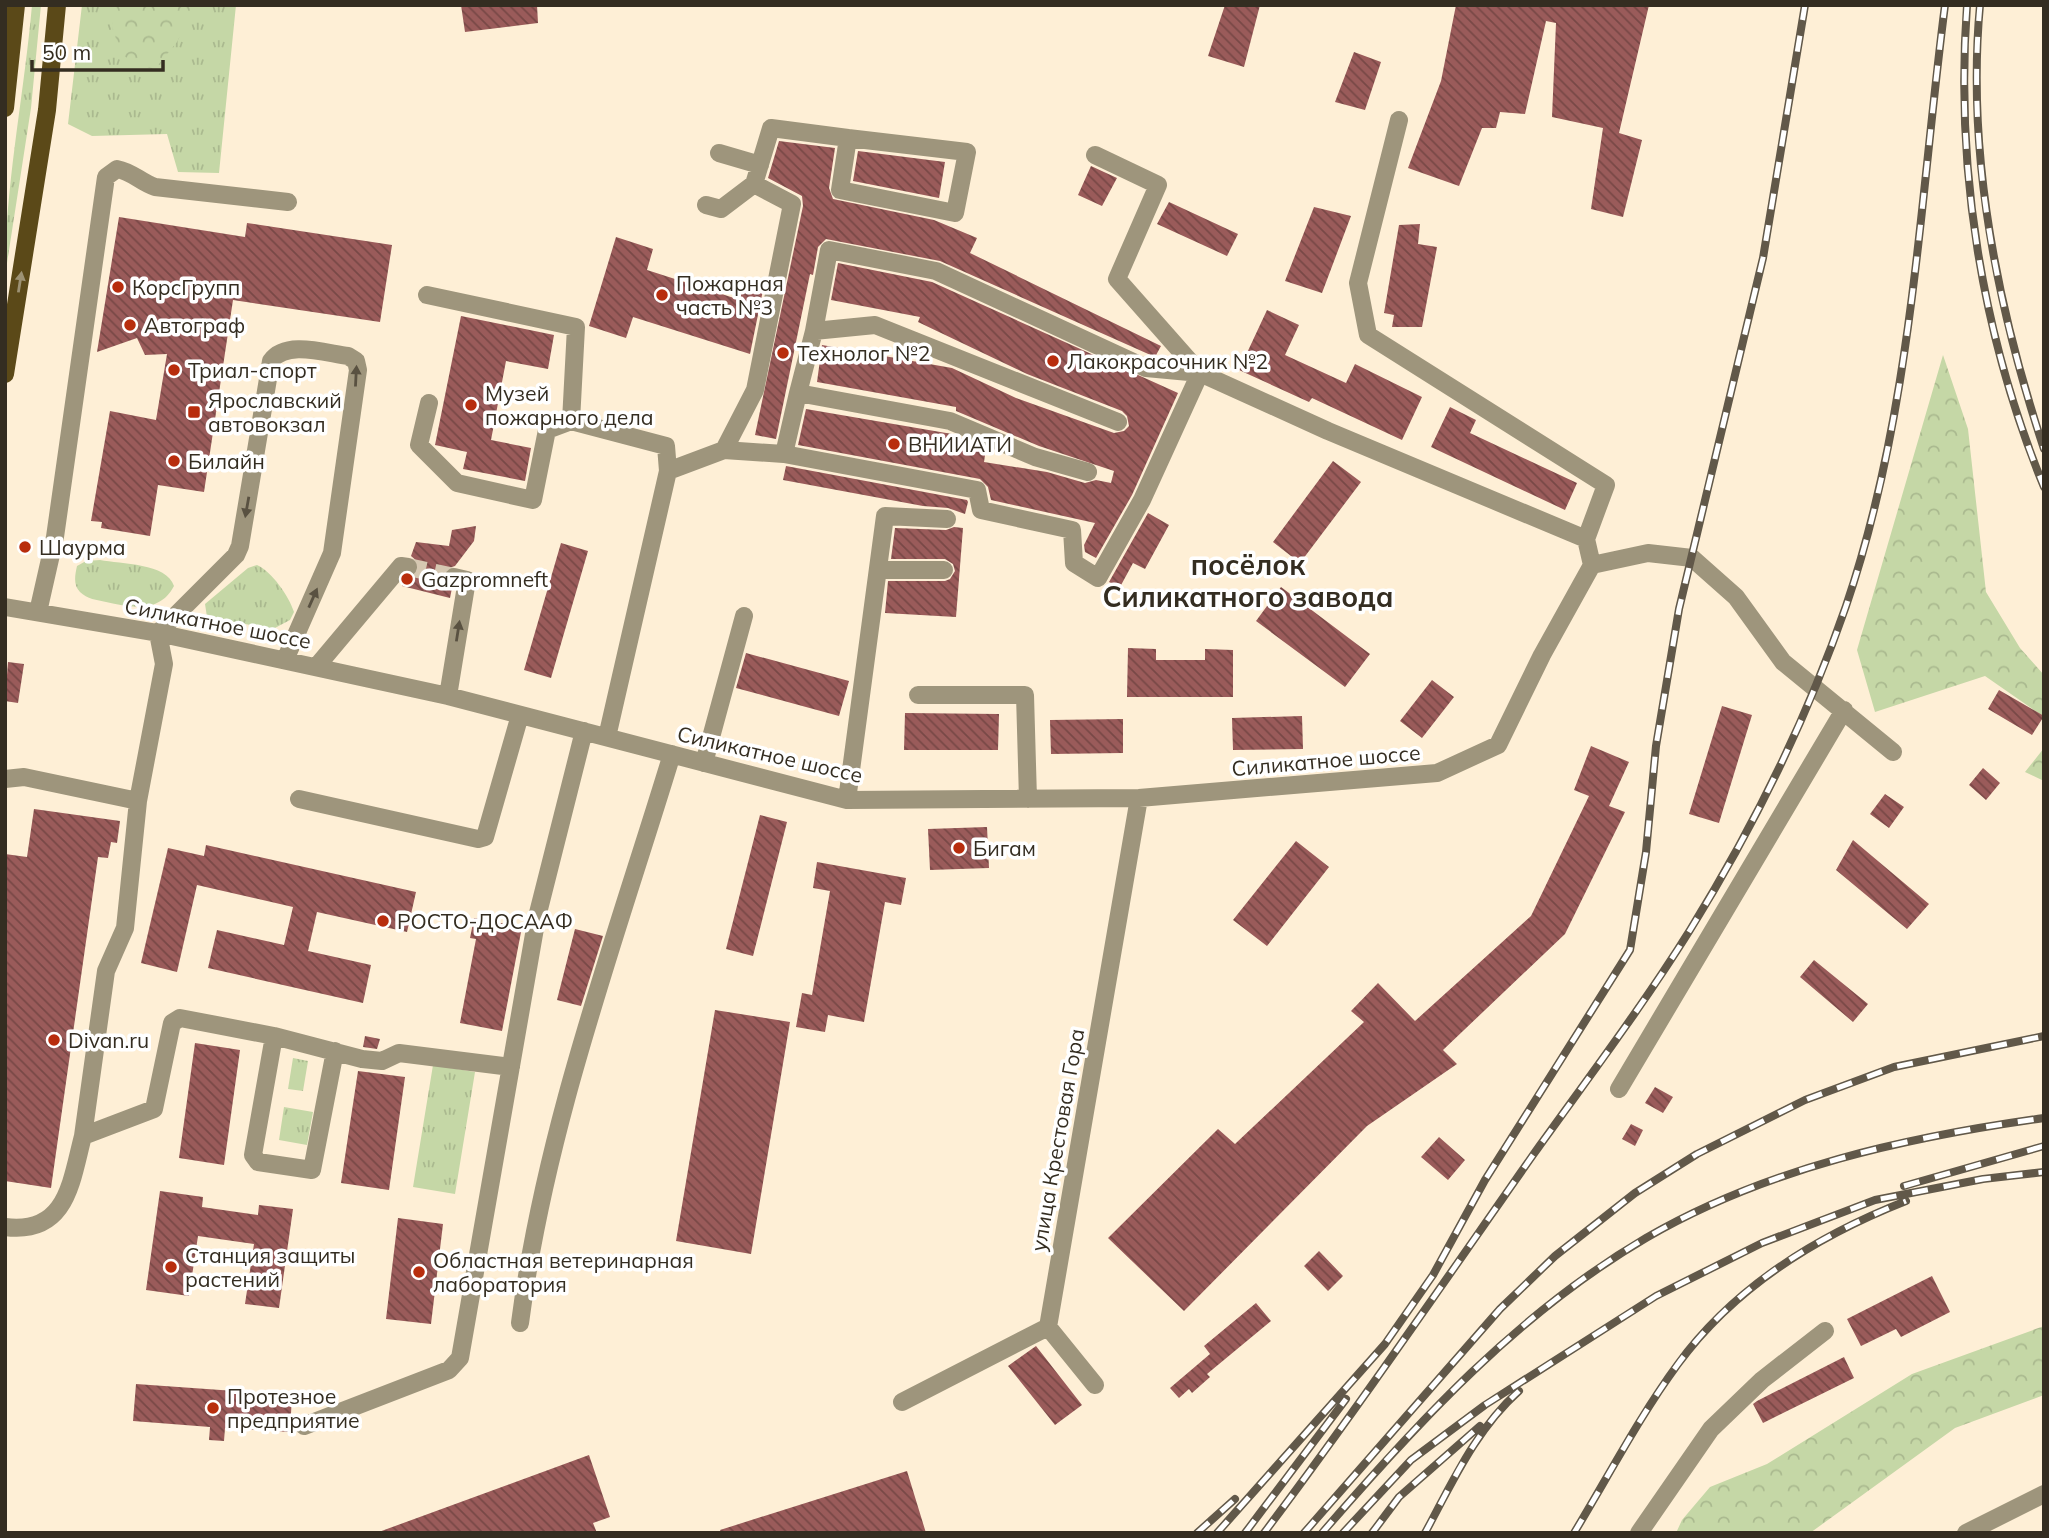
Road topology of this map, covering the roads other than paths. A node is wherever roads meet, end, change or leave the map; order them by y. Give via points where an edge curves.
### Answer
1 (16, 5) edge
2 (57, 5) edge
3 (9, 48) edge
4 (5, 108) edge
5 (1399, 120) dead end
6 (848, 138) junction
7 (719, 153) dead end
8 (1095, 155) dead end
9 (760, 165) junction
10 (754, 184) junction
11 (288, 202) dead end
12 (706, 205) dead end
13 (426, 295) dead end
14 (814, 331) junction
15 (1200, 373) junction
16 (5, 374) edge
17 (798, 393) junction
18 (429, 403) dead end
19 (571, 421) junction
20 (1118, 422) dead end
21 (723, 450) junction
22 (784, 454) junction
23 (668, 471) junction
24 (1088, 472) dead end
25 (947, 519) dead end
26 (1586, 538) junction
27 (1592, 565) junction
28 (408, 567) dead end
29 (878, 570) junction
30 (944, 570) dead end
31 (454, 577) dead end
32 (5, 607) edge
33 (38, 612) junction
34 (744, 616) dead end
35 (158, 633) junction
36 (285, 660) junction
37 (317, 666) junction
38 (918, 695) dead end
39 (448, 696) junction
40 (1844, 710) junction
41 (520, 715) junction
42 (584, 731) junction
43 (607, 737) junction
44 (1893, 752) dead end
45 (672, 754) junction
46 (704, 763) junction
47 (5, 779) edge
48 (1139, 798) junction
49 (299, 799) dead end
50 (1028, 799) junction
51 (847, 800) junction
52 (138, 801) junction
53 (274, 1036) junction
54 (335, 1051) junction
55 (511, 1067) junction
56 (1619, 1089) dead end
57 (83, 1136) junction
58 (5, 1227) edge
59 (520, 1323) dead end
60 (1048, 1327) junction
61 (1825, 1331) dead end
62 (1095, 1385) dead end
63 (902, 1402) dead end
64 (304, 1426) dead end
65 (2044, 1494) edge
66 (1639, 1533) edge
67 (1966, 1533) edge

1 - 3 main road
16 -> 2 main road via 47,110
3 - 4 main road
5 - 26 street via 1358,283 1368,335 1606,485
6 - 6 street via 840,190 955,213 967,152
6 - 9 street via 771,128
7 - 9 street
8 - 15 street via 1158,185 1116,279
9 - 10 street
10 - 12 street via 721,209
10 - 21 street via 792,204 755,390
11 - 33 street via 155,187 142,183 131,171 117,169 106,177 55,537
13 - 19 street via 576,327
14 - 15 street via 829,250 936,271 1146,368
14 - 17 street
14 - 20 street via 875,325
15 - 22 street via 1142,500 1098,578 1074,563 1072,530 981,510 976,489
15 - 26 street
17 - 22 street
17 - 24 street via 950,421 1035,457
18 - 19 street via 419,445 457,483 533,500 547,430
19 - 23 street via 666,446
21 - 22 street
21 - 23 street
23 - 43 street
25 - 29 street via 885,516
26 - 27 street
27 - 40 street via 1648,553 1692,558 1736,597 1783,662
27 - 48 street, Силикатное шоссе via 1498,745 1437,773
28 - 37 street via 401,566
29 - 30 street
29 - 51 street
39 -> 31 street via 467,580
32 - 33 street, Силикатное шоссе
33 - 35 street, Силикатное шоссе
34 - 46 street
35 - 36 street, Силикатное шоссе
36 -> 35 street via 332,553 358,370 356,361 348,356 290,349 277,353 271,361 236,555
35 - 52 street via 164,664
36 - 37 street, Силикатное шоссе
37 - 39 street, Силикатное шоссе
38 - 50 street via 1025,695
39 - 41 street, Силикатное шоссе
40 - 44 street
40 - 56 street
41 - 42 street, Силикатное шоссе
41 - 49 street via 485,837
42 - 43 street, Силикатное шоссе
42 - 55 street via 537,917
43 - 45 street, Силикатное шоссе
45 - 46 street, Силикатное шоссе
45 - 59 street via 572,1079 530,1246
46 - 51 street, Силикатное шоссе
47 - 52 street via 24,778
48 - 50 street, Силикатное шоссе
48 - 60 street, улица Крестовая Гора
50 - 51 street, Силикатное шоссе
52 - 57 street via 125,928 106,971
53 - 54 street
53 - 54 street via 253,1155 258,1162 312,1170
53 - 57 street via 175,1020 154,1110
54 - 55 street via 382,1061 399,1053
55 - 64 street via 460,1358 449,1370
57 - 58 street via 62,1205 39,1225 25,1230
60 - 62 street
60 - 63 street
61 - 66 street via 1762,1380 1711,1429
65 - 67 street

